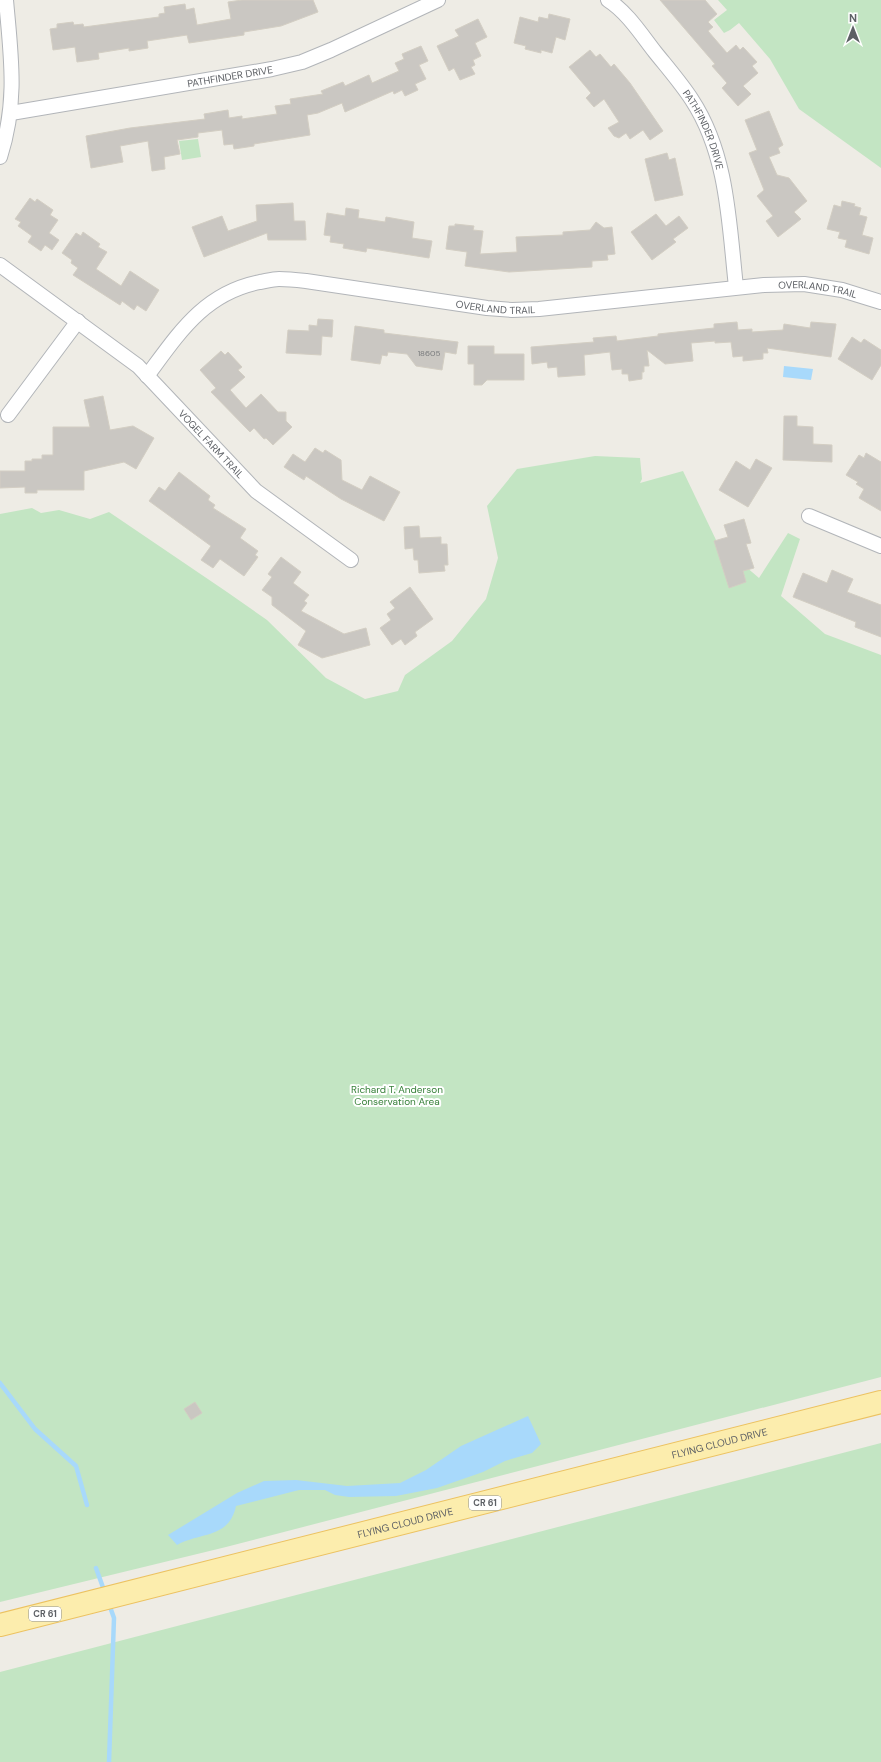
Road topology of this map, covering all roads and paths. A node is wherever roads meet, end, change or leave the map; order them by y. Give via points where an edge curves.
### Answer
1 (6, 0) edge
2 (438, 0) edge
3 (608, 0) edge
4 (11, 113) junction
5 (0, 157) edge
6 (0, 264) edge
7 (736, 287) junction
8 (881, 302) edge
9 (78, 321) junction
10 (147, 376) junction
11 (8, 415) dead end
12 (809, 516) dead end
13 (881, 546) edge
14 (351, 560) dead end
15 (881, 1402) edge
16 (0, 1625) edge

1 - 4 street via 12,68
2 - 4 street, PATHFINDER DRIVE via 302,62
3 - 7 street, PATHFINDER DRIVE via 631,22 692,100 708,132 720,167 727,204
4 - 5 street
6 - 9 street, VOGEL FARM TRAIL
7 - 8 street, OVERLAND TRAIL via 804,284 842,290
7 - 10 street, OVERLAND TRAIL via 512,310 277,279 248,285 221,296 198,312
9 - 10 street, VOGEL FARM TRAIL via 138,366
9 - 11 street
10 - 14 street, VOGEL FARM TRAIL via 256,490
12 - 13 street
15 - 16 main road, FLYING CLOUD DRIVE / CR 61

